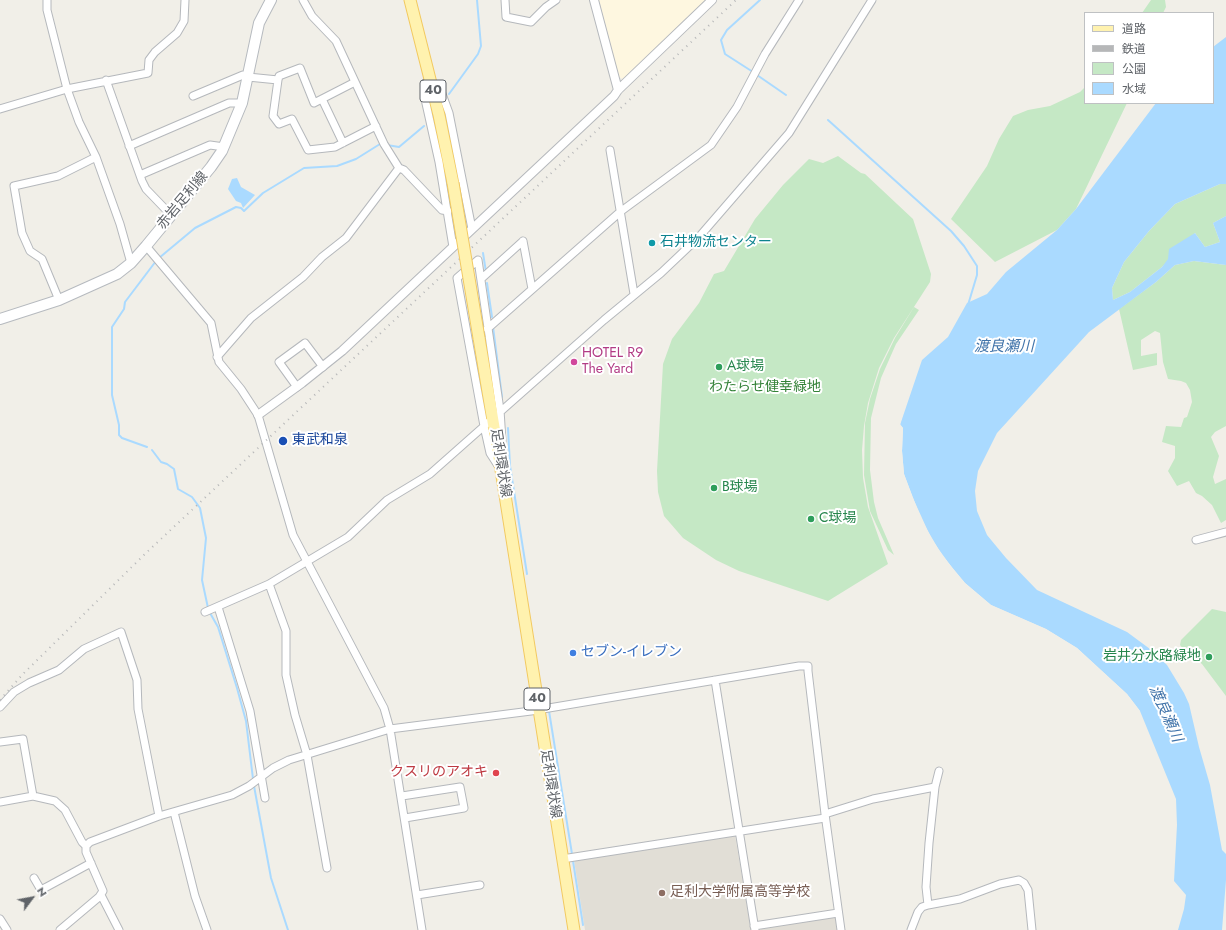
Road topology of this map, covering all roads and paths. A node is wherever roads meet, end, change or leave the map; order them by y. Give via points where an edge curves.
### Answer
1 (47, 0) edge
2 (185, 0) edge
3 (271, 0) edge
4 (303, 0) edge
5 (410, 0) edge
6 (505, 0) edge
7 (556, 0) edge
8 (594, 0) edge
9 (712, 0) edge
10 (799, 0) edge
11 (872, 0) edge
12 (248, 77) junction
13 (106, 80) junction
14 (278, 80) junction
15 (355, 82) junction
16 (431, 84) junction
17 (67, 90) junction
18 (618, 90) junction
19 (193, 96) dead end
20 (322, 99) junction
21 (242, 103) junction
22 (0, 109) edge
23 (376, 126) junction
24 (343, 143) junction
25 (129, 146) junction
26 (224, 147) junction
27 (610, 150) dead end
28 (96, 157) junction
29 (399, 168) junction
30 (140, 175) junction
31 (448, 211) junction
32 (620, 212) junction
33 (171, 214) junction
34 (472, 229) junction
35 (146, 246) junction
36 (453, 247) junction
37 (131, 263) junction
38 (481, 279) junction
39 (532, 290) junction
40 (634, 294) junction
41 (59, 300) junction
42 (0, 319) edge
43 (488, 329) junction
44 (217, 357) junction
45 (323, 367) junction
46 (297, 387) junction
47 (496, 414) junction
48 (258, 415) junction
49 (484, 426) junction
50 (500, 469) junction
51 (1226, 532) edge
52 (1196, 540) dead end
53 (307, 562) junction
54 (269, 584) junction
55 (217, 608) junction
56 (206, 612) dead end
57 (715, 680) junction
58 (0, 707) edge
59 (538, 709) junction
60 (390, 729) junction
61 (0, 742) edge
62 (307, 755) junction
63 (939, 771) dead end
64 (261, 777) junction
65 (935, 787) junction
66 (33, 796) junction
67 (402, 796) junction
68 (265, 798) dead end
69 (0, 802) edge
70 (174, 812) junction
71 (159, 816) junction
72 (825, 816) junction
73 (405, 818) junction
74 (739, 831) junction
75 (86, 846) junction
76 (562, 859) junction
77 (91, 863) junction
78 (327, 868) dead end
79 (34, 878) dead end
80 (480, 885) dead end
81 (102, 894) junction
82 (416, 895) junction
83 (928, 905) junction
84 (838, 912) junction
85 (0, 919) edge
86 (754, 928) edge
87 (7, 930) edge
88 (60, 930) edge
89 (119, 930) edge
90 (207, 930) edge
91 (422, 930) edge
92 (574, 930) edge
93 (841, 930) edge
94 (911, 930) edge
95 (1032, 930) edge

1 - 17 street via 47,10
2 - 13 street via 184,21 177,33 154,52 149,60 148,73
3 - 12 main road, 赤岩足利線 via 259,23
4 - 15 street via 312,16 336,41
5 - 16 main road, 足利環状線 / 40
6 - 7 street via 506,17 531,22
8 - 18 street
9 - 18 street
10 - 32 street via 711,145
11 - 40 street via 789,133 699,237 661,273
12 - 14 street
12 - 19 street via 236,77
12 - 21 main road, 赤岩足利線
13 - 17 street
13 - 25 street
14 - 20 street via 279,76 300,68 314,103
14 - 24 street via 273,116 279,124 292,119 308,150 335,147
15 - 20 street
15 - 23 street
16 - 31 street via 425,91
16 - 34 street via 441,92 449,113
16 - 47 main road, 足利環状線 / 40, bridge via 453,182 479,338
17 - 22 street
17 - 28 street
18 - 34 street
20 - 24 street
21 - 25 street via 229,103
21 - 26 main road, 赤岩足利線
23 - 24 street
23 - 29 street
25 - 30 street
26 - 30 street via 210,145
26 - 33 main road, 赤岩足利線 via 211,167
27 - 32 street
28 - 37 street
28 - 41 street via 58,176 14,186 22,233 30,251 42,259
29 - 31 street via 404,170 442,210
29 - 44 street via 346,238 251,318
30 - 33 street via 146,189
31 - 36 street
32 - 39 street
32 - 40 street
33 - 35 main road, 赤岩足利線
34 - 36 street
35 - 37 main road, 赤岩足利線
35 - 44 street via 208,317 214,332
36 - 45 street
37 - 41 main road, 赤岩足利線 via 117,274
38 - 39 street via 523,241
38 - 43 street
38 - 49 street via 478,260 457,278
39 - 43 street
40 - 47 street
41 - 42 main road, 赤岩足利線
43 - 47 street
44 - 48 street
45 - 46 street
45 - 46 street via 304,343 279,362
46 - 48 street
47 - 49 street
47 - 50 main road, 足利環状線 / 40
48 - 53 street via 289,524
49 - 50 street via 490,453
49 - 53 street via 430,474 386,500 348,537
50 - 59 main road, 足利環状線 / 40
51 - 52 street
53 - 54 street
53 - 60 street via 384,708
54 - 55 street
54 - 62 street via 286,631 286,675
55 - 56 street
55 - 64 street via 245,691
57 - 59 street
57 - 72 street via 808,666
57 - 74 street
58 - 71 street via 19,689 59,670 84,649 121,632 137,680 138,709
59 - 60 street
59 - 76 main road, 足利環状線 / 40
60 - 62 street
60 - 67 street
61 - 66 street via 23,739
62 - 64 street via 281,763
62 - 78 street
63 - 65 street
64 - 68 street
64 - 70 street via 232,795
65 - 72 street via 873,799
65 - 83 street via 926,887
66 - 69 street
66 - 75 street via 50,798 61,804
67 - 73 street
67 - 73 street via 460,787 464,808
70 - 71 street
70 - 90 street via 195,896
71 - 75 street via 102,837
72 - 74 street
72 - 84 street
73 - 82 street
74 - 76 street
74 - 86 street
75 - 77 street
76 - 92 main road, 足利環状線 / 40
77 - 79 street via 41,890
77 - 81 street via 102,888
80 - 82 street
81 - 88 street
81 - 89 street
82 - 91 street
83 - 94 street via 918,912
83 - 95 street via 960,899 1000,884 1019,880 1028,890
84 - 86 street
84 - 93 street
85 - 87 street

